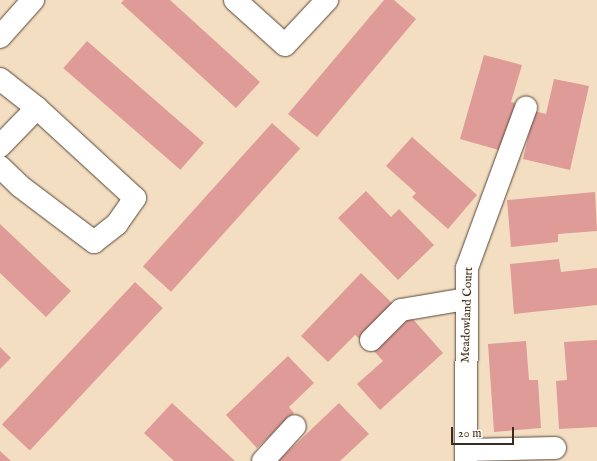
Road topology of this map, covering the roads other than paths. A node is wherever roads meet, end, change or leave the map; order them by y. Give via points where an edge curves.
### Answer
1 (33, 0) edge
2 (235, 0) edge
3 (327, 0) edge
4 (0, 37) edge
5 (0, 79) edge
6 (37, 108) junction
7 (526, 108) dead end
8 (0, 146) edge
9 (0, 167) edge
10 (466, 299) junction
11 (371, 340) dead end
12 (295, 426) dead end
13 (555, 448) dead end
14 (466, 456) edge
15 (263, 461) edge

1 - 4 street
2 - 3 street via 285,45
5 - 6 street
6 - 8 street
6 - 9 street via 135,198 117,224 94,242 20,186
7 - 10 street, Meadowland Court via 467,268
10 - 11 street via 401,310
10 - 14 street, Meadowland Court
12 - 15 street
13 - 14 street

